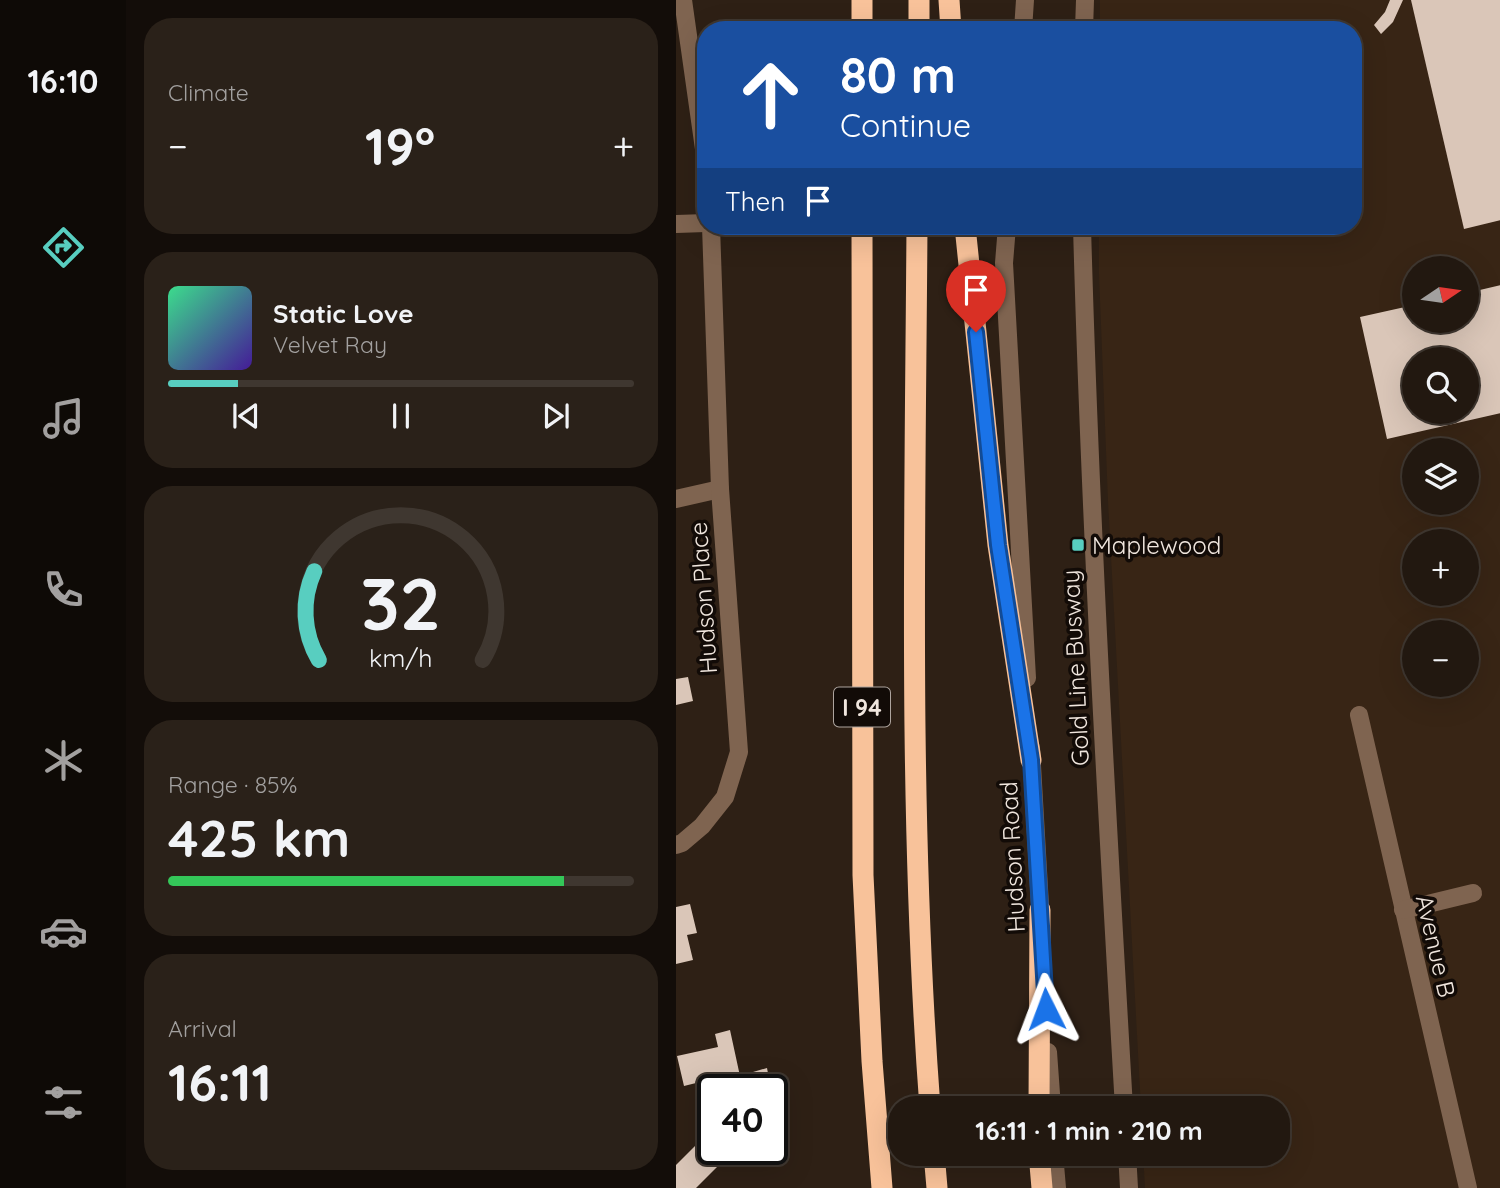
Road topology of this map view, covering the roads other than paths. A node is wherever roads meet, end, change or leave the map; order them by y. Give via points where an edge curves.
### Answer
1 (683, 0) edge
2 (862, 0) edge
3 (919, 0) edge
4 (949, 0) edge
5 (1025, 0) edge
6 (1084, 0) edge
7 (862, 21) edge
8 (919, 21) edge
9 (950, 21) edge
10 (1024, 21) edge
11 (1084, 21) edge
12 (697, 99) edge
13 (697, 223) edge
14 (676, 224) edge
15 (711, 235) edge
16 (862, 235) edge
17 (918, 235) edge
18 (966, 235) edge
19 (1006, 235) edge
20 (1082, 235) edge
21 (720, 489) junction
22 (676, 499) edge
23 (1359, 715) dead end
24 (1031, 760) junction
25 (676, 845) edge
26 (1473, 893) dead end
27 (1040, 910) junction
28 (1403, 910) junction
29 (929, 1096) edge
30 (1039, 1096) edge
31 (1051, 1096) edge
32 (1123, 1096) edge
33 (935, 1166) edge
34 (1040, 1166) edge
35 (1056, 1166) edge
36 (1128, 1166) edge
37 (881, 1188) edge
38 (937, 1188) edge
39 (1042, 1188) edge
40 (1057, 1188) edge
41 (1129, 1188) edge
42 (1468, 1188) edge

1 - 12 street
2 - 7 highway
3 - 8 highway
4 - 9 highway
5 - 10 street
6 - 11 street
13 - 14 street
15 - 21 street, Hudson Place
16 - 37 highway, I 94 via 863,861
17 - 29 highway, I 94 via 915,754
18 - 24 highway via 998,545
19 - 24 street, Hudson Road via 1004,263
20 - 32 street, Gold Line Busway via 1100,689
21 - 22 street
21 - 25 street, Hudson Place via 739,752 725,797 702,826
23 - 28 street, Avenue B
24 - 27 street, Hudson Road
26 - 28 street
27 - 30 highway
27 - 31 street, Hudson Road
28 - 42 street, Avenue B
33 - 38 highway
34 - 39 highway
35 - 40 street
36 - 41 street

